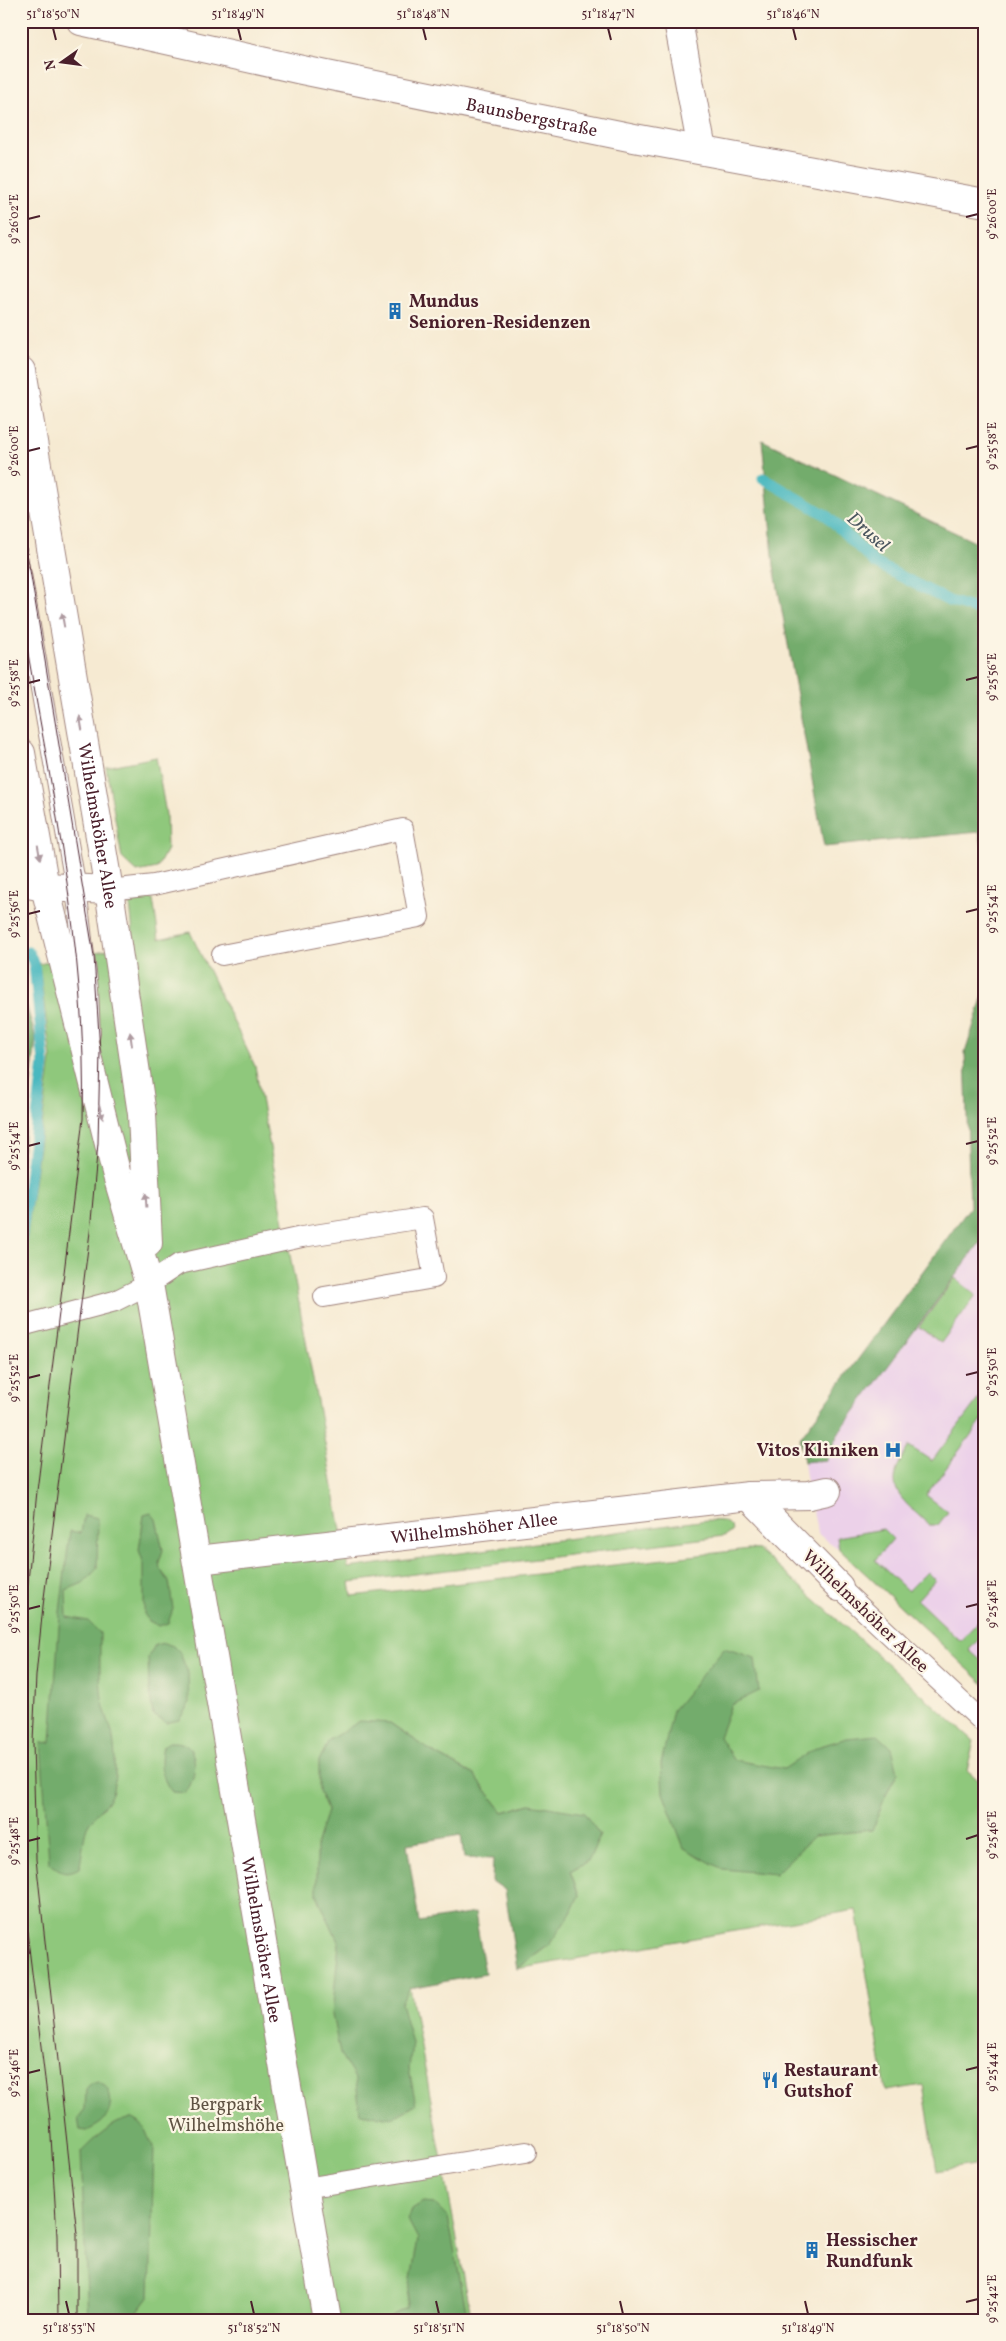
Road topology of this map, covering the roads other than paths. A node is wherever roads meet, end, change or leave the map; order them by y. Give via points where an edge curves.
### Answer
1 (81, 21) edge
2 (678, 21) edge
3 (702, 150) junction
4 (985, 203) edge
5 (21, 371) edge
6 (21, 574) edge
7 (21, 752) edge
8 (33, 885) edge
9 (76, 889) junction
10 (109, 890) junction
11 (222, 955) dead end
12 (92, 1078) junction
13 (149, 1284) junction
14 (324, 1297) dead end
15 (23, 1326) edge
16 (827, 1491) dead end
17 (749, 1496) junction
18 (198, 1560) junction
19 (839, 1587) joint
20 (983, 1719) edge
21 (526, 2152) dead end
22 (304, 2188) junction
23 (327, 2320) edge

1 - 3 main road, Baunsbergstraße via 302,70
2 - 3 main road
3 - 4 main road, Baunsbergstraße
10 -> 5 main road, Wilhelmshöher Allee
6 - 9 lane
7 -> 8 main road, Wilhelmshöher Allee
8 - 9 main road
8 - 12 main road, Wilhelmshöher Allee
9 - 10 main road
9 - 12 lane via 88,989
10 - 11 lane via 154,885 403,829 419,917
13 -> 10 main road, Wilhelmshöher Allee via 142,1114
12 -> 13 main road, Wilhelmshöher Allee
13 - 14 lane via 180,1264 302,1237 423,1218 434,1278
13 - 15 lane via 116,1301
13 - 18 main road, Wilhelmshöher Allee
16 - 17 main road, Wilhelmshöher Allee via 809,1495
17 - 18 main road, Wilhelmshöher Allee
17 - 19 main road, Wilhelmshöher Allee
18 - 22 main road, Wilhelmshöher Allee
19 - 20 lane, Wilhelmshöher Allee
21 - 22 lane
22 - 23 main road, Wilhelmshöher Allee

